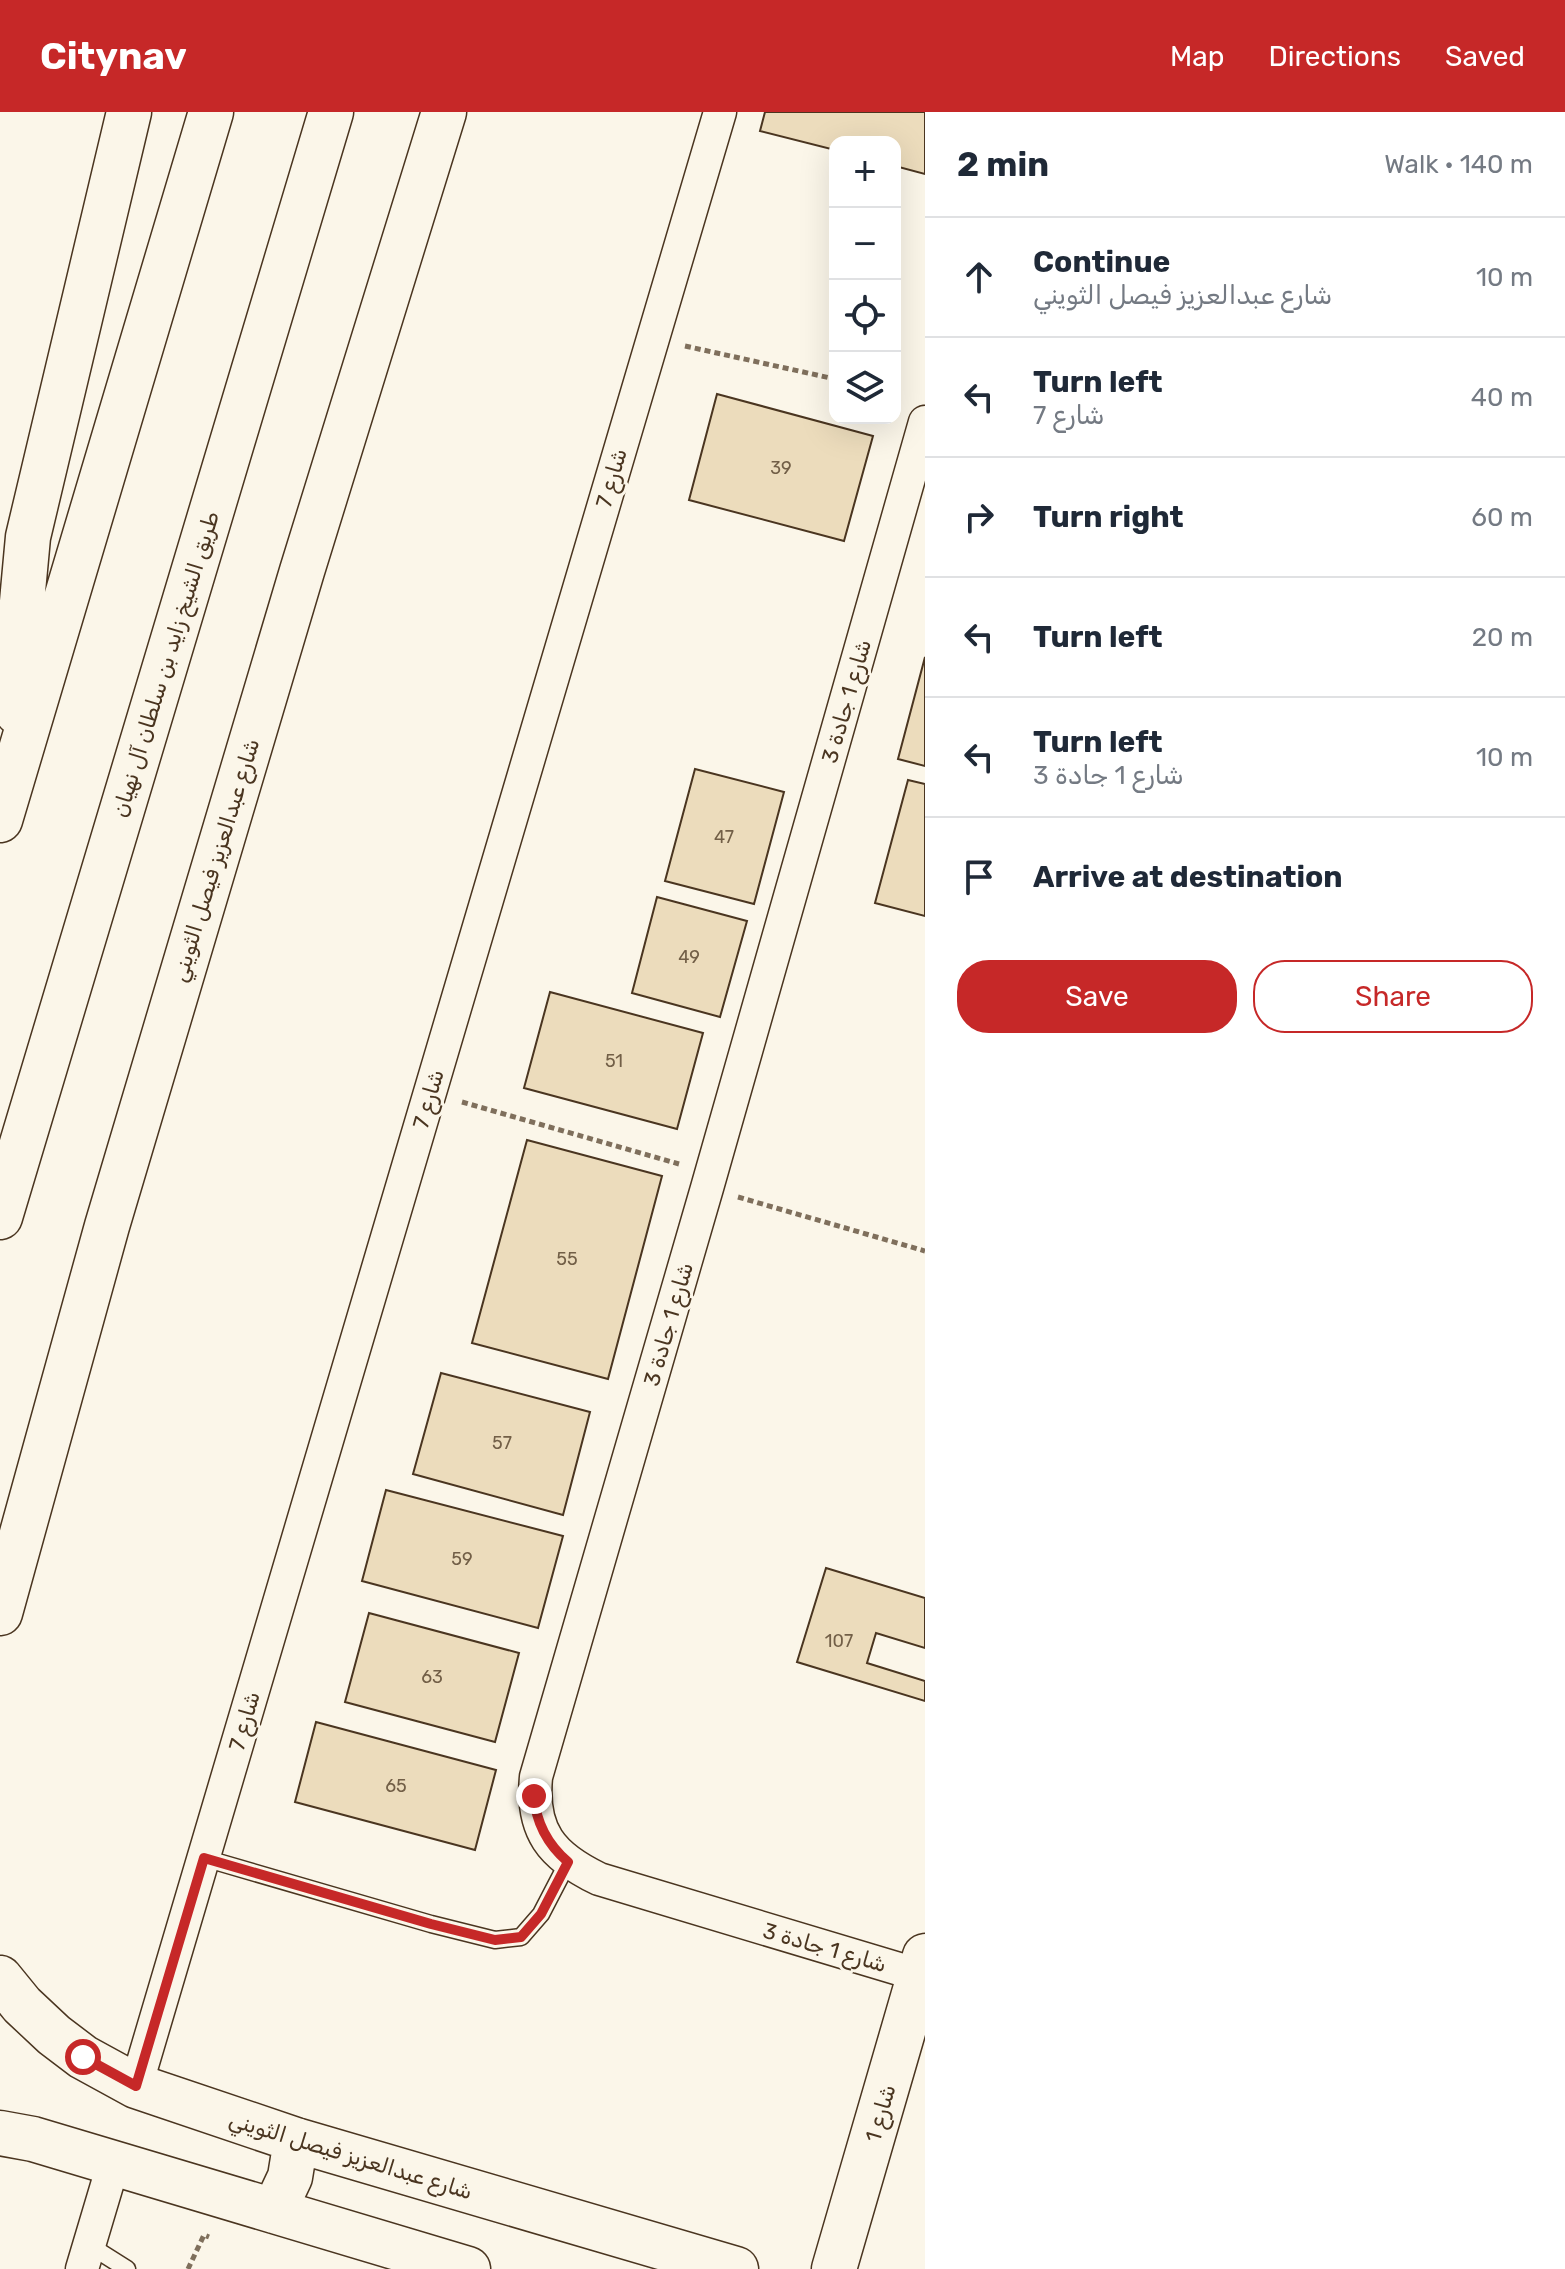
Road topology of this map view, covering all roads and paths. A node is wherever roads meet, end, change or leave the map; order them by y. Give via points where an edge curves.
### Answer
1 (129, 112) edge
2 (211, 112) edge
3 (331, 112) edge
4 (444, 112) edge
5 (720, 112) edge
6 (652, 339) junction
7 (829, 378) edge
8 (925, 422) edge
9 (20, 753) junction
10 (0, 820) edge
11 (430, 1093) junction
12 (709, 1181) junction
13 (0, 1217) edge
14 (925, 1251) edge
15 (0, 1613) edge
16 (204, 1858) junction
17 (568, 1862) junction
18 (922, 1966) edge
19 (7, 2002) edge
20 (136, 2086) junction
21 (0, 2133) edge
22 (296, 2140) junction
23 (113, 2165) junction
24 (274, 2211) junction
25 (85, 2257) edge
26 (127, 2269) edge
27 (468, 2269) edge
28 (736, 2269) edge
29 (834, 2269) edge

1 - 9 main road via 28,537 18,645
2 - 9 main road
3 - 13 main road, طريق الشيخ زايد بن سلطان آل نهيان
4 - 15 main road, شارع عبدالعزيز فيصل الثويني via 107,1226
5 - 6 street, شارع 7
6 - 7 path
6 - 11 street, شارع 7
8 - 12 street, شارع 1 جادة 3
9 - 10 main road
11 - 12 path
11 - 16 street, شارع 7
12 - 14 path
12 - 17 street, شارع 1 جادة 3 via 536,1777 540,1825
16 - 17 lane via 495,1940 521,1937 541,1914
16 - 20 street, شارع 7
17 - 18 street, شارع 1 جادة 3 via 616,1886
18 - 29 main road, شارع 1
19 - 20 main road, شارع عبدالعزيز فيصل الثويني via 83,2057
20 - 22 main road, شارع عبدالعزيز فيصل الثويني
21 - 23 main road
22 - 24 main road via 290,2177
22 - 28 main road, شارع عبدالعزيز فيصل الثويني
23 - 24 main road
23 - 25 street
24 - 27 main road
25 - 26 lane

